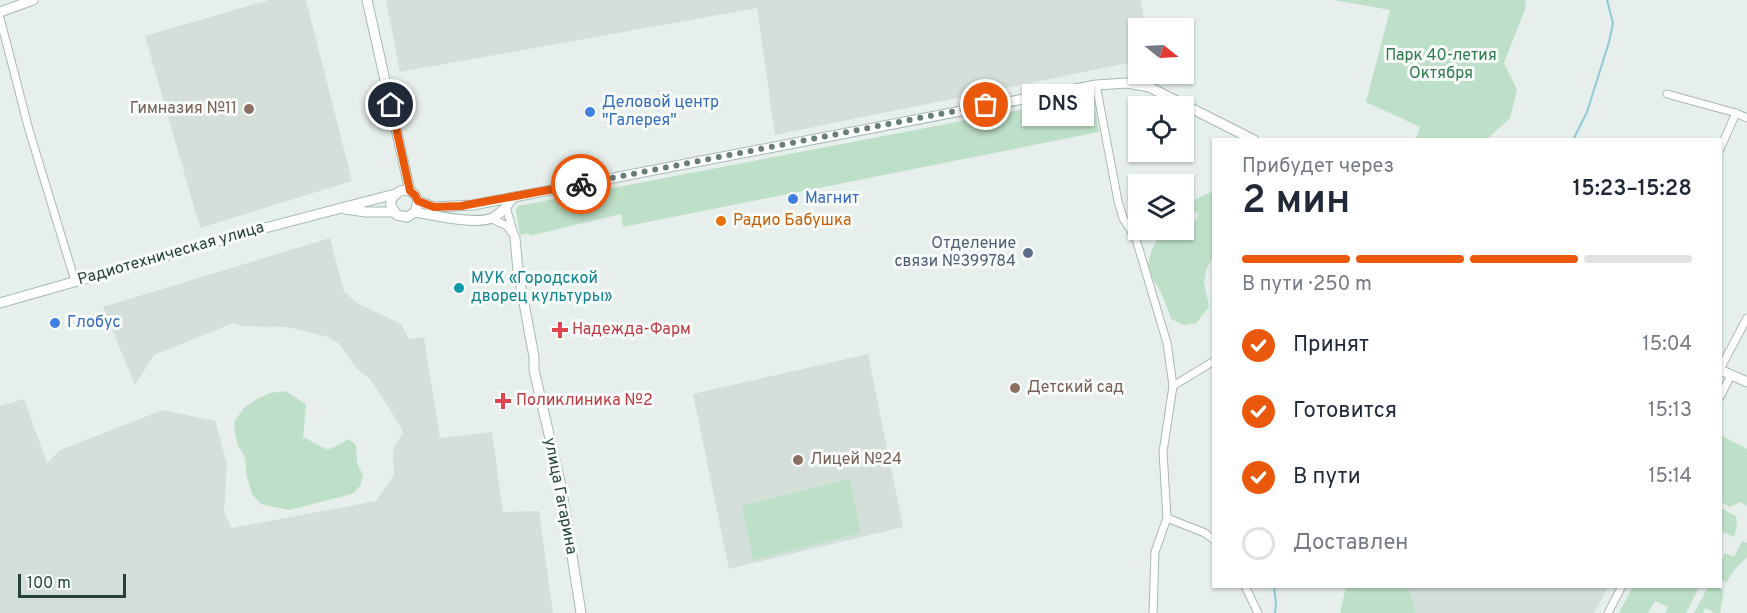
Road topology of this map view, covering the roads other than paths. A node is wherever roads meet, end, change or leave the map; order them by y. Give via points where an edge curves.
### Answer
1 (31, 0) edge
2 (367, 0) edge
3 (0, 12) edge
4 (0, 18) edge
5 (1096, 85) junction
6 (1667, 94) dead end
7 (1736, 113) junction
8 (1747, 118) edge
9 (1250, 138) edge
10 (1722, 144) edge
11 (401, 192) junction
12 (513, 197) junction
13 (418, 201) junction
14 (496, 201) junction
15 (473, 205) junction
16 (506, 207) junction
17 (342, 209) junction
18 (394, 212) junction
19 (415, 212) junction
20 (492, 219) junction
21 (515, 238) junction
22 (75, 281) junction
23 (0, 303) edge
24 (1747, 318) edge
25 (1212, 362) edge
26 (1722, 366) edge
27 (1722, 371) edge
28 (1731, 375) junction
29 (1747, 382) edge
30 (1173, 386) junction
31 (1722, 393) edge
32 (1167, 518) junction
33 (1212, 538) edge
34 (1246, 588) edge
35 (1621, 588) edge
36 (581, 613) edge
37 (1153, 613) edge
38 (1258, 613) edge
39 (1608, 613) edge

1 - 3 street
2 - 11 street via 404,169
4 - 22 street via 28,130
5 - 9 street via 1127,82 1149,87
5 - 12 street
5 - 30 street via 1118,201 1136,239 1167,343
6 - 7 street
7 - 8 street
7 - 10 street
11 - 13 street via 415,195
11 - 17 street, Радиотехническая улица
11 - 18 street via 391,200
12 - 14 street
12 - 16 street
13 - 15 street via 434,207
13 - 19 street
14 - 15 street
14 - 16 street
15 - 20 street via 467,211 471,216
16 - 20 street
16 - 21 street, улица Гагарина
17 - 18 street, Радиотехническая улица
17 - 22 street, Радиотехническая улица
18 - 19 street, Радиотехническая улица via 407,217
19 - 20 street, Радиотехническая улица via 455,219
20 - 21 street via 507,226
21 - 36 street, улица Гагарина via 534,370 561,486
22 - 23 street, Радиотехническая улица
24 - 26 street
25 - 30 street
27 - 28 street
28 - 29 street
28 - 31 street
30 - 32 street via 1163,452
32 - 33 street
32 - 37 street via 1155,552
34 - 38 street
35 - 39 street

